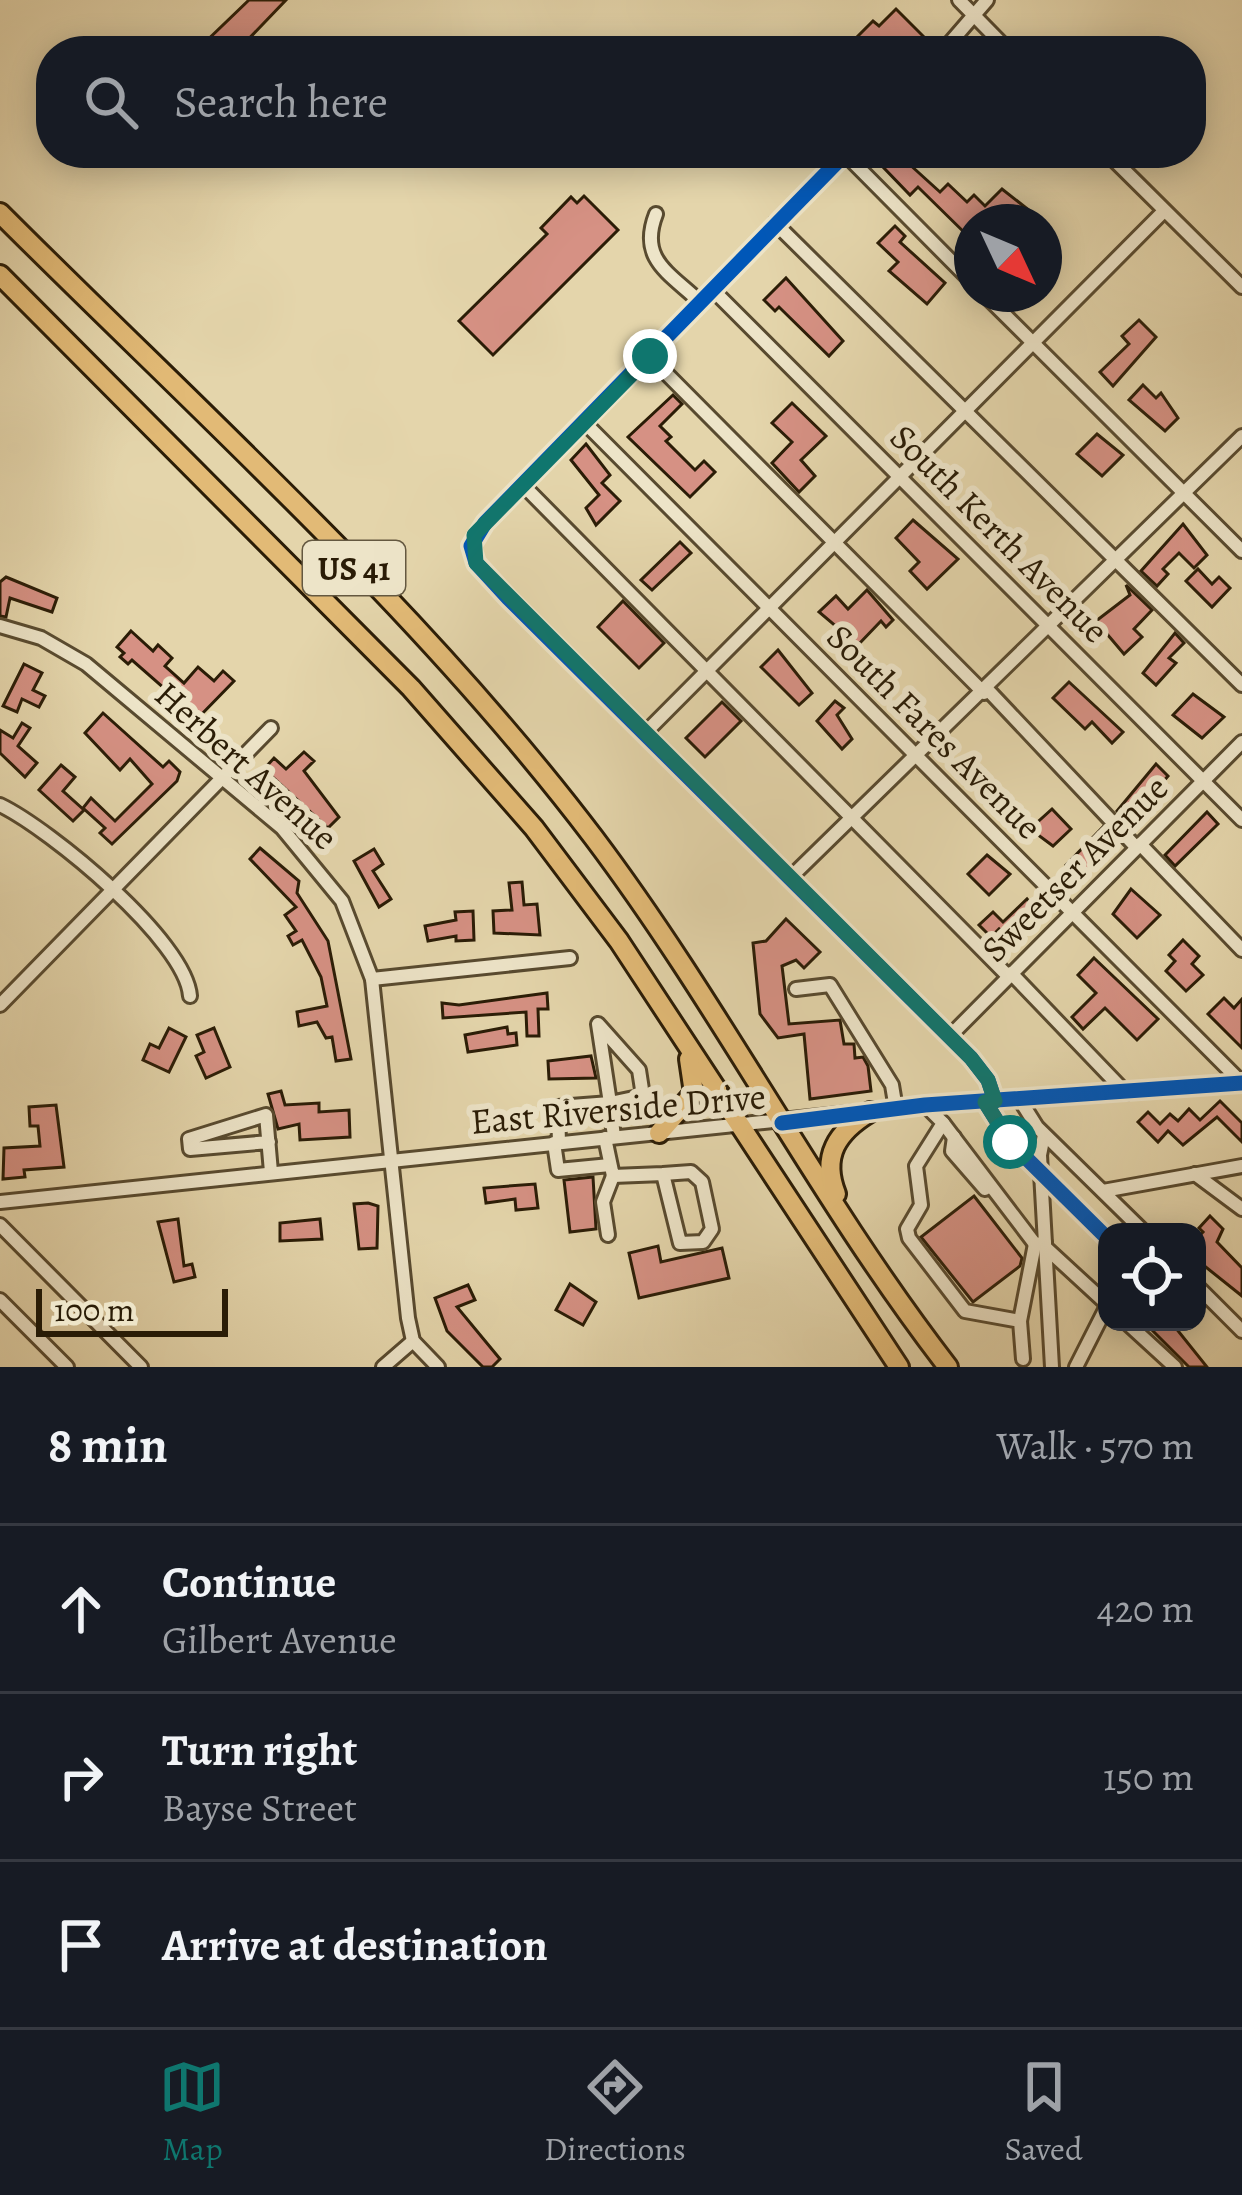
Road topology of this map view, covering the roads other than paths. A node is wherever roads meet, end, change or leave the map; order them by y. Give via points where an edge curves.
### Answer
1 (959, 0) edge
2 (987, 0) edge
3 (976, 16) junction
4 (957, 36) edge
5 (995, 36) edge
6 (831, 168) edge
7 (861, 168) edge
8 (1122, 168) edge
9 (1164, 211) junction
10 (0, 212) edge
11 (656, 214) dead end
12 (776, 223) junction
13 (954, 264) edge
14 (0, 274) edge
15 (1242, 287) edge
16 (0, 290) edge
17 (713, 290) junction
18 (701, 303) junction
19 (1003, 312) edge
20 (1034, 342) junction
21 (650, 356) junction
22 (966, 411) junction
23 (148, 423) junction
24 (585, 423) junction
25 (1242, 436) edge
26 (901, 476) junction
27 (522, 484) junction
28 (1183, 494) junction
29 (836, 541) junction
30 (1242, 551) edge
31 (1116, 560) junction
32 (770, 607) junction
33 (0, 626) edge
34 (1050, 626) junction
35 (706, 669) junction
36 (1242, 685) edge
37 (985, 691) junction
38 (271, 728) dead end
39 (645, 733) junction
40 (1242, 742) edge
41 (919, 758) junction
42 (223, 776) junction
43 (1203, 781) junction
44 (0, 805) edge
45 (855, 816) junction
46 (1242, 820) edge
47 (1138, 845) junction
48 (791, 877) junction
49 (111, 890) junction
50 (1071, 910) junction
51 (1242, 950) edge
52 (570, 958) dead end
53 (1010, 975) junction
54 (372, 979) junction
55 (796, 988) dead end
56 (190, 996) dead end
57 (0, 1005) edge
58 (666, 1012) junction
59 (950, 1036) junction
60 (1242, 1083) edge
61 (1126, 1094) junction
62 (1020, 1100) junction
63 (995, 1101) junction
64 (610, 1103) junction
65 (925, 1105) junction
66 (896, 1109) junction
67 (870, 1112) junction
68 (782, 1123) junction
69 (943, 1123) junction
70 (739, 1127) junction
71 (659, 1133) junction
72 (1044, 1135) junction
73 (954, 1136) junction
74 (609, 1138) junction
75 (268, 1142) junction
76 (557, 1143) junction
77 (392, 1159) junction
78 (1242, 1166) edge
79 (612, 1170) junction
80 (272, 1172) junction
81 (663, 1174) junction
82 (1194, 1174) junction
83 (1103, 1191) junction
84 (0, 1202) edge
85 (1242, 1209) edge
86 (1135, 1223) edge
87 (0, 1225) edge
88 (1025, 1226) junction
89 (608, 1235) dead end
90 (855, 1237) junction
91 (1042, 1245) junction
92 (1206, 1295) edge
93 (1098, 1297) edge
94 (0, 1300) edge
95 (1020, 1321) junction
96 (1098, 1323) edge
97 (1135, 1331) edge
98 (1242, 1331) edge
99 (413, 1341) junction
100 (129, 1354) junction
101 (1023, 1359) dead end
102 (1166, 1364) edge
103 (67, 1367) edge
104 (118, 1367) edge
105 (141, 1367) edge
106 (383, 1367) edge
107 (438, 1367) edge
108 (899, 1367) edge
109 (948, 1367) edge
110 (1052, 1367) edge
111 (1076, 1367) edge

1 - 3 street
2 - 3 street
3 - 4 street
3 - 5 street
6 - 12 street
7 - 13 street
8 - 9 street
9 - 15 street
9 - 20 street
10 - 68 highway, US 41 via 508,731 620,874
11 - 18 street via 650,252
12 - 17 street
12 - 22 street
14 - 23 highway, US 41
16 - 23 highway
17 - 18 street
17 - 26 street, South Kerth Avenue
18 - 21 street
19 - 20 street
20 - 22 street
20 - 28 street
21 - 24 street
21 - 29 street
22 - 26 street
22 - 31 street
23 - 58 highway, US 41 via 474,757
24 - 27 street
24 - 32 street, South Fares Avenue
25 - 28 street
26 - 29 street
26 - 34 street, South Kerth Avenue
27 - 35 street
27 - 39 street via 471,546 476,563
28 - 30 street
28 - 31 street
29 - 32 street
29 - 37 street
31 - 34 street
31 - 36 street
32 - 35 street
32 - 41 street, South Fares Avenue
33 - 42 street, Herbert Avenue via 86,664
34 - 37 street
34 - 43 street, South Kerth Avenue
35 - 39 street
35 - 45 street
37 - 41 street
37 - 47 street
38 - 42 street
39 - 48 street
40 - 43 street, Sweetser Avenue
41 - 45 street
41 - 50 street, South Fares Avenue
42 - 49 street
42 - 54 street, Herbert Avenue via 321,869 350,916
43 - 46 street, South Kerth Avenue
43 - 47 street, Sweetser Avenue
44 - 49 street
45 - 48 street
45 - 53 street
47 - 50 street, Sweetser Avenue
47 - 51 street
48 - 59 street
49 - 56 street via 181,963
49 - 57 street
50 - 53 street, Sweetser Avenue
50 - 60 street, South Fares Avenue
52 - 54 street
53 - 59 street, Sweetser Avenue
53 - 61 street
54 - 77 street, Herbert Avenue
55 - 66 street via 830,985 892,1085
58 - 70 highway, US 41
58 - 71 highway via 695,1086
59 - 63 street via 988,1080
60 - 61 street, East Riverside Drive
61 - 62 street, East Riverside Drive
62 - 63 street, East Riverside Drive
62 - 72 street
63 - 65 street, East Riverside Drive
64 - 64 street via 601,1043 598,1024 639,1070 643,1096
64 - 74 street
64 - 76 street via 558,1107
65 - 66 street, East Riverside Drive
65 - 69 street
66 - 67 street, East Riverside Drive
67 - 68 street, East Riverside Drive
67 - 90 highway via 841,1134 829,1165
68 - 70 street, East Riverside Drive
68 - 90 highway, US 41
69 - 73 street
69 - 95 street via 916,1166 921,1205 909,1238 965,1311
70 - 71 street, East Riverside Drive
70 - 108 highway, US 41
71 - 74 street, East Riverside Drive
72 - 83 street
72 - 91 street
73 - 88 street
73 - 88 street via 952,1151
74 - 76 street, East Riverside Drive
74 - 79 street
75 - 75 street via 266,1114 209,1130 190,1139 190,1149
75 - 80 street
76 - 77 street, East Riverside Drive
76 - 79 street via 558,1170
77 - 80 street, East Riverside Drive
77 - 99 street, Herbert Avenue
78 - 82 street
79 - 81 street
79 - 89 street via 603,1202
80 - 84 street, East Riverside Drive
81 - 81 street via 680,1243 704,1242 712,1229 702,1182 692,1172
82 - 83 street
82 - 85 street
83 - 86 street
87 - 100 street
88 - 91 street
90 - 109 highway, US 41
91 - 93 street
91 - 95 street
91 - 110 street
92 - 98 street
94 - 103 street
95 - 101 street
96 - 111 street
97 - 102 street
99 - 106 street
99 - 107 street
100 - 104 street
100 - 105 street

